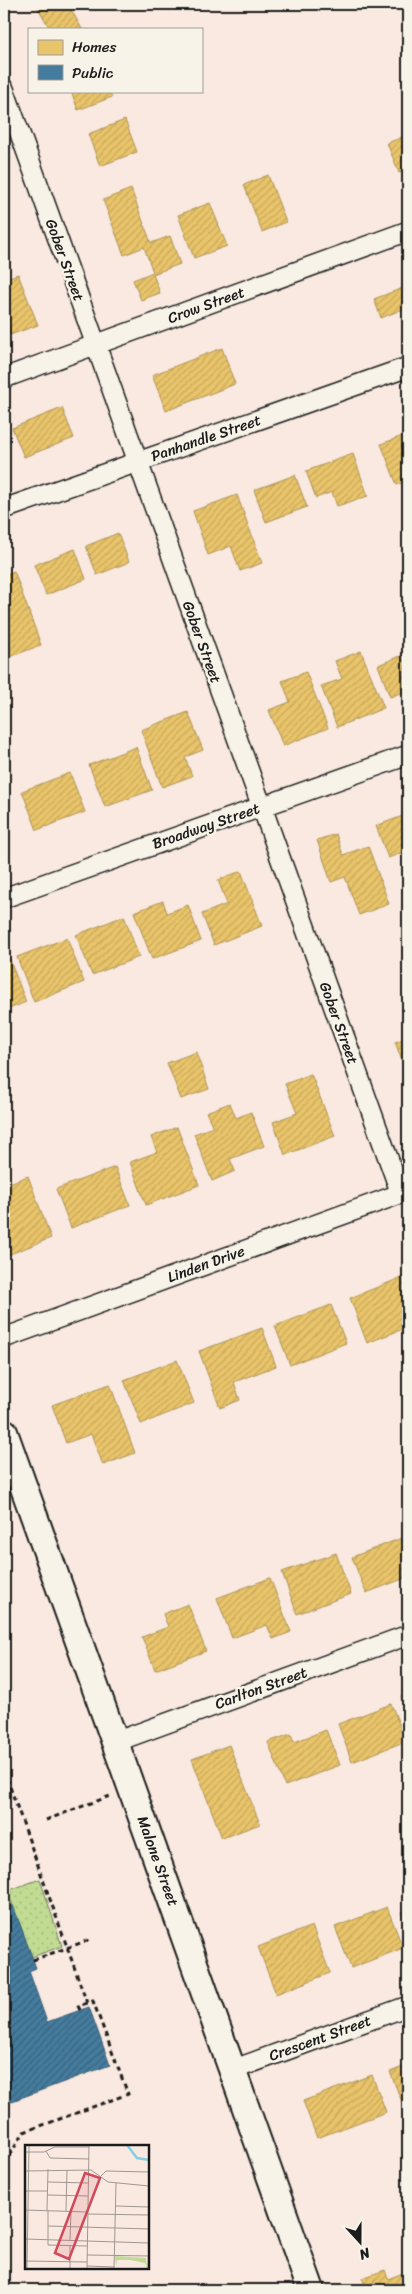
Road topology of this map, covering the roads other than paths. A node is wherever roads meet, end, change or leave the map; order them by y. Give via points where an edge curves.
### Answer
1 (4, 89) edge
2 (408, 231) edge
3 (96, 345) junction
4 (408, 367) edge
5 (4, 378) edge
6 (137, 462) junction
7 (4, 509) edge
8 (408, 755) edge
9 (262, 807) junction
10 (4, 898) edge
11 (405, 1193) edge
12 (4, 1338) edge
13 (4, 1432) edge
14 (408, 1635) edge
15 (115, 1742) junction
16 (408, 2006) edge
17 (232, 2070) junction
18 (311, 2290) edge

1 - 3 street, Gober Street
2 - 3 street, Crow Street
3 - 5 street, Crow Street
3 - 6 street, Gober Street
4 - 6 street, Panhandle Street
6 - 7 street, Panhandle Street
6 - 9 street, Gober Street
8 - 9 street, Broadway Street
9 - 10 street, Broadway Street
9 - 11 street, Gober Street
11 - 12 street, Linden Drive
13 - 15 street, Malone Street
14 - 15 street, Carlton Street
15 - 17 street, Malone Street
16 - 17 street, Crescent Street
17 - 18 street, Malone Street

